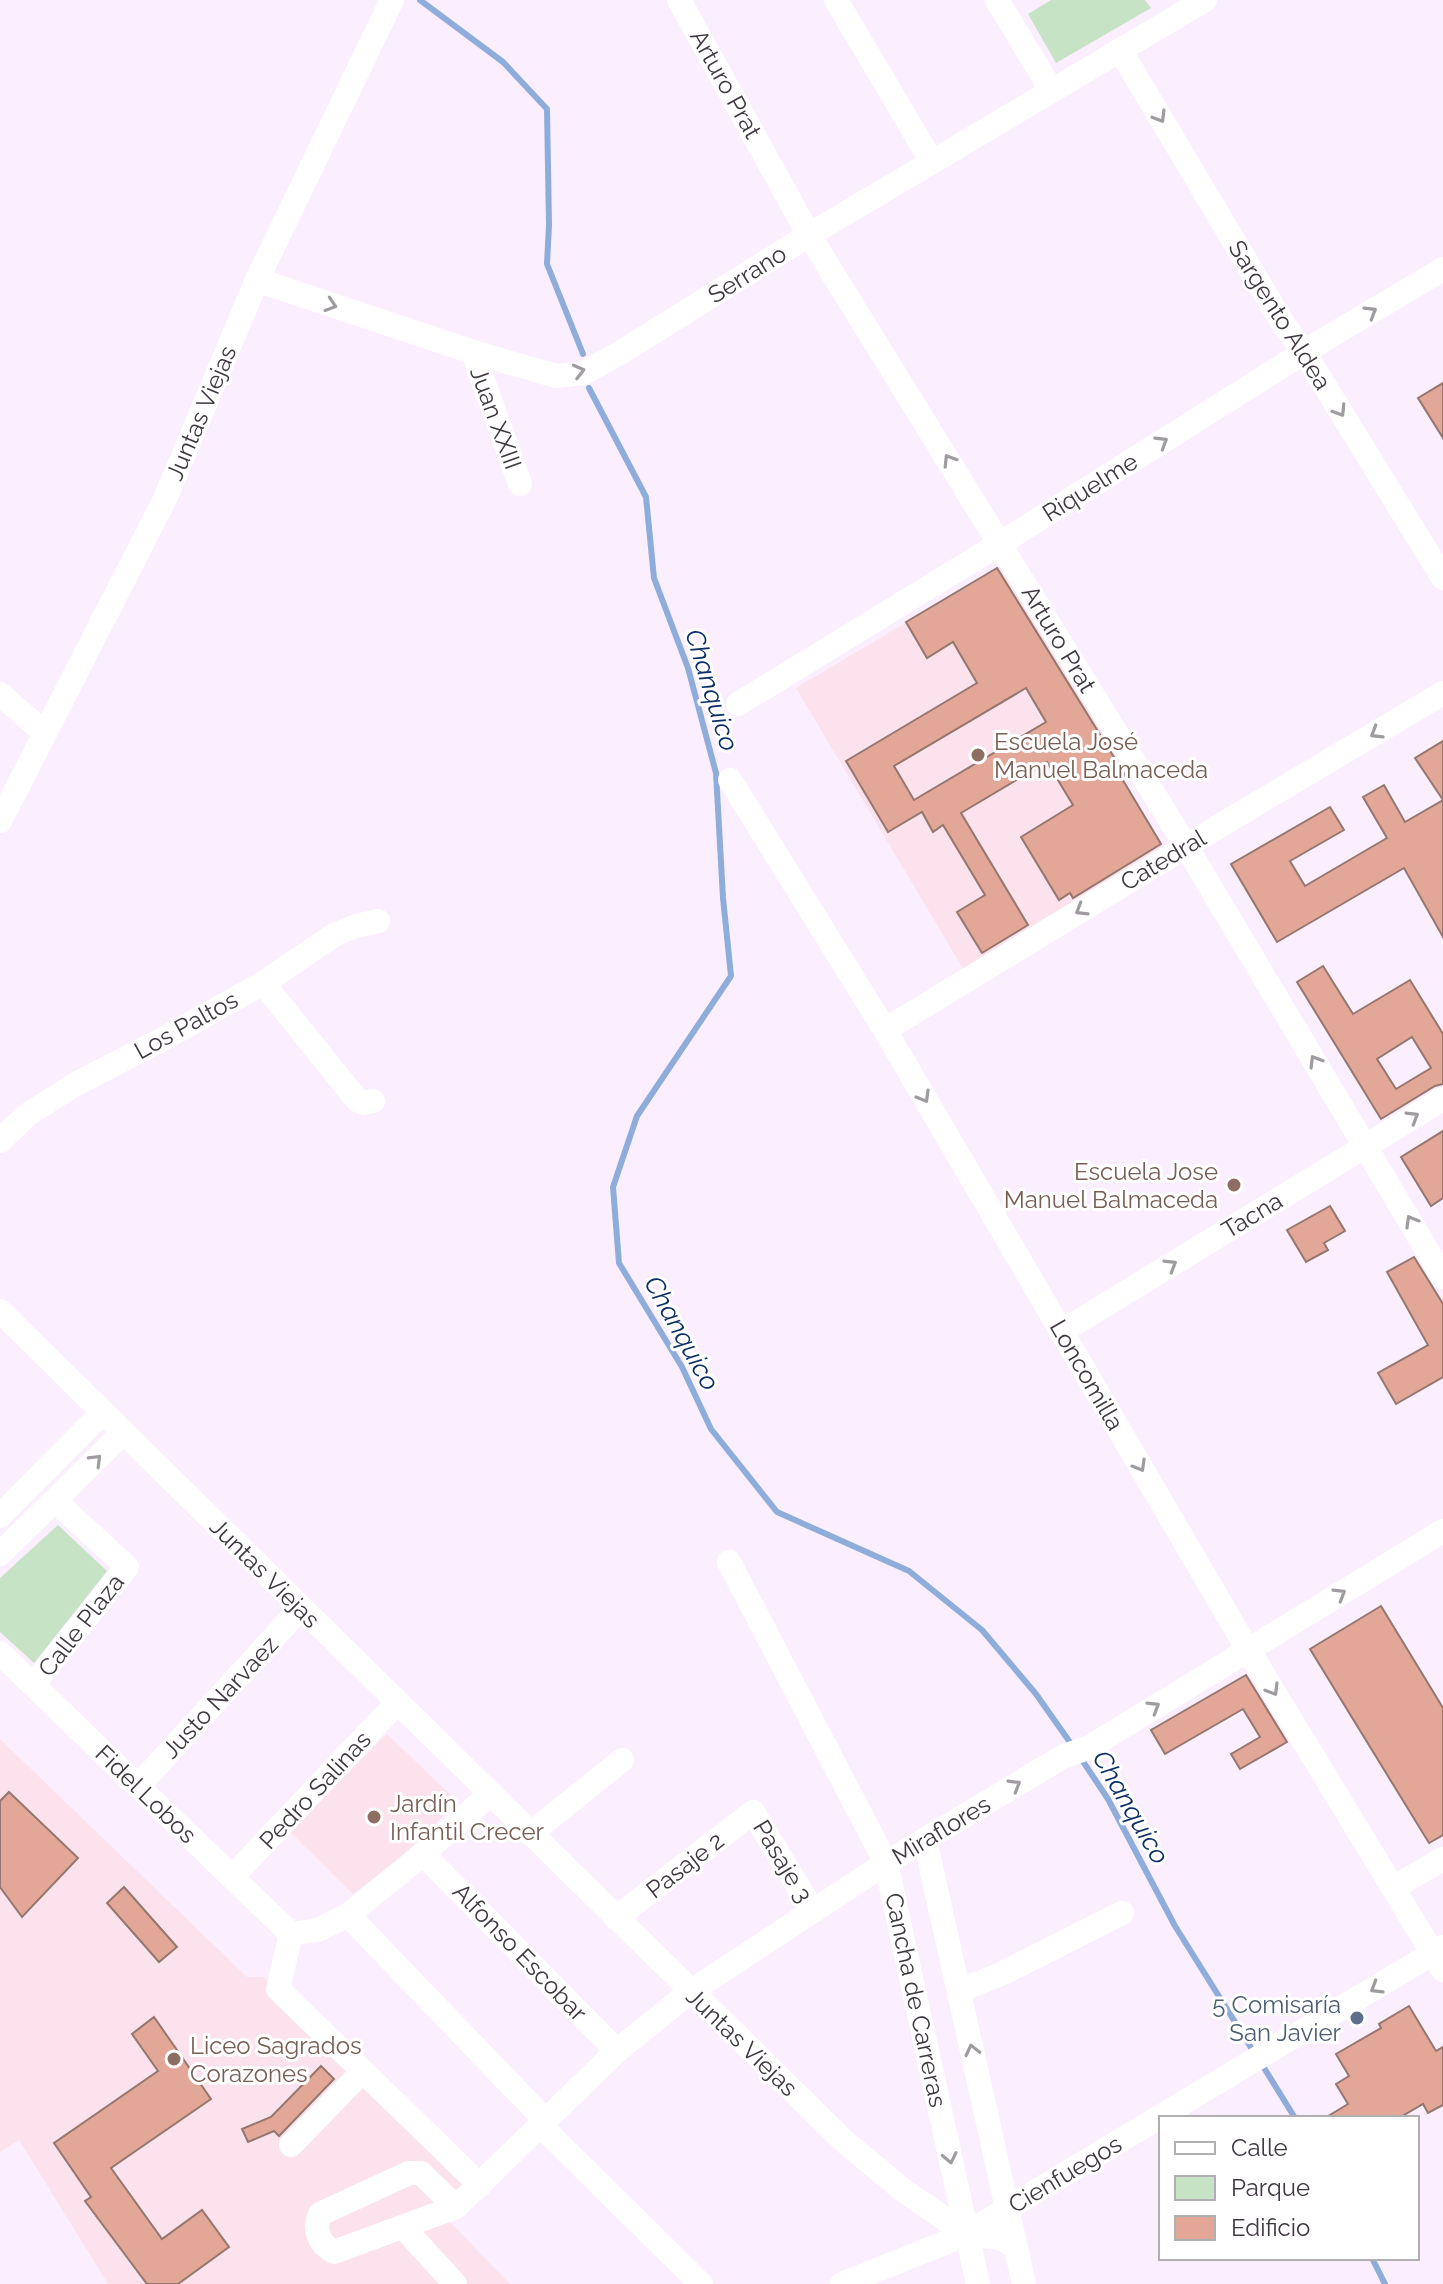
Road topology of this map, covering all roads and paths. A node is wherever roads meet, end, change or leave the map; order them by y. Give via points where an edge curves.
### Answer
1 (392, 0) edge
2 (836, 0) edge
3 (997, 0) edge
4 (1205, 0) edge
5 (688, 3) edge
6 (1169, 9) edge
7 (1120, 50) junction
8 (1052, 91) junction
9 (932, 162) junction
10 (809, 235) junction
11 (1443, 269) edge
12 (257, 280) junction
13 (473, 352) junction
14 (1304, 352) junction
15 (520, 484) dead end
16 (1001, 543) junction
17 (1443, 578) edge
18 (1443, 693) edge
19 (0, 694) edge
20 (738, 704) dead end
21 (45, 733) junction
22 (730, 780) dead end
23 (0, 821) edge
24 (1186, 846) junction
25 (378, 921) dead end
26 (263, 983) junction
27 (885, 1030) junction
28 (1443, 1099) edge
29 (373, 1101) dead end
30 (0, 1141) edge
31 (1366, 1146) junction
32 (1443, 1277) edge
33 (0, 1311) edge
34 (1061, 1332) junction
35 (102, 1413) junction
36 (123, 1433) junction
37 (55, 1501) junction
38 (0, 1516) edge
39 (1443, 1531) edge
40 (0, 1554) edge
41 (729, 1562) dead end
42 (301, 1608) junction
43 (1248, 1650) junction
44 (0, 1653) edge
45 (33, 1685) junction
46 (397, 1703) junction
47 (622, 1760) dead end
48 (138, 1786) junction
49 (490, 1794) junction
50 (753, 1812) joint
51 (530, 1834) junction
52 (925, 1840) junction
53 (423, 1854) junction
54 (1443, 1859) edge
55 (886, 1863) junction
56 (232, 1877) junction
57 (1393, 1888) junction
58 (813, 1911) junction
59 (1122, 1913) dead end
60 (348, 1915) junction
61 (616, 1918) junction
62 (291, 1934) junction
63 (1440, 1957) edge
64 (959, 1991) junction
65 (690, 1992) junction
66 (617, 2051) junction
67 (362, 2072) junction
68 (1164, 2116) edge
69 (1159, 2119) edge
70 (542, 2123) junction
71 (291, 2145) dead end
72 (480, 2185) junction
73 (456, 2207) junction
74 (1008, 2208) junction
75 (403, 2227) junction
76 (967, 2234) junction
77 (1016, 2247) junction
78 (455, 2284) edge
79 (701, 2284) edge
80 (842, 2284) edge
81 (978, 2284) edge
82 (1024, 2284) edge

1 - 12 street, Juntas Viejas
2 - 9 street
3 - 8 street
4 - 6 street, Serrano
5 - 10 street, Arturo Prat
6 - 7 street, Serrano
7 - 8 street, Serrano
7 -> 14 street, Sargento Aldea
8 - 9 street, Serrano
9 - 10 street, Serrano
13 -> 10 street, Serrano via 556,376 584,373
16 -> 10 street, Arturo Prat
14 -> 11 street, Riquelme
12 -> 13 street, Serrano
12 - 21 street, Juntas Viejas via 165,499
13 - 15 street, Juan XXIII
16 -> 14 street, Riquelme
14 -> 17 street, Sargento Aldea
16 - 20 street, Riquelme
16 - 24 street, Arturo Prat
18 -> 24 street, Catedral
19 - 21 street
21 - 23 street, Juntas Viejas
22 - 27 street, Loncomilla
24 -> 27 street, Catedral
31 -> 24 street, Arturo Prat
25 - 26 street, Los Paltos via 334,935
26 - 29 street via 357,1100
26 - 30 street, Los Paltos via 74,1085 27,1115
27 -> 34 street, Loncomilla
31 -> 28 street, Tacna
32 -> 31 street, Arturo Prat
34 -> 31 street, Tacna
33 - 35 street, Juntas Viejas
34 -> 43 street, Loncomilla
35 - 36 street, Juntas Viejas
35 - 38 street
37 -> 36 street
36 - 42 street, Juntas Viejas
37 - 40 street
37 - 45 street, Calle Plaza via 127,1567
43 -> 39 street, Miraflores
41 - 55 street, Cancha de Carreras
42 - 46 street, Juntas Viejas
42 - 48 street, Justo Narvaez
52 -> 43 street, Miraflores
43 -> 57 street, Loncomilla
44 - 45 street, Fidel Lobos
45 - 48 street, Fidel Lobos
46 - 49 street, Juntas Viejas
46 - 56 street, Pedro Salinas
47 - 51 street
48 - 56 street, Fidel Lobos
49 - 51 street, Juntas Viejas
49 - 53 street
50 - 58 street, Pasaje 3
50 - 61 street, Pasaje 2
51 - 61 street, Juntas Viejas
52 - 55 street, Miraflores
52 - 64 street, Cancha de Carreras
53 - 60 street
53 - 66 street, Alfonso Escobar
54 - 57 street
55 - 58 street, Miraflores
55 -> 76 street, Cancha de Carreras
56 - 62 street, Fidel Lobos
57 - 63 street, Loncomilla
58 - 65 street, Miraflores
59 - 64 street
60 - 62 street via 318,1930
60 - 70 street
61 - 65 street, Juntas Viejas
62 - 67 street via 278,1989
63 -> 68 street, Cienfuegos
74 -> 64 street, Cancha de Carreras
65 - 66 street, Miraflores
65 - 76 street, Juntas Viejas via 844,2141
66 - 70 street, Miraflores
67 - 71 street
67 - 72 street
69 -> 74 street, Cienfuegos
70 - 72 street, Miraflores
70 - 79 street
72 - 73 street, Miraflores
73 - 75 street
73 - 75 street via 421,2173 409,2173 320,2214 316,2233 334,2252
74 - 76 street, Cienfuegos
74 - 77 street, Cancha de Carreras
75 - 78 street
76 - 77 street via 1000,2238
76 - 80 street, Cienfuegos
76 - 81 street, Cancha de Carreras
77 - 82 street, Cancha de Carreras

